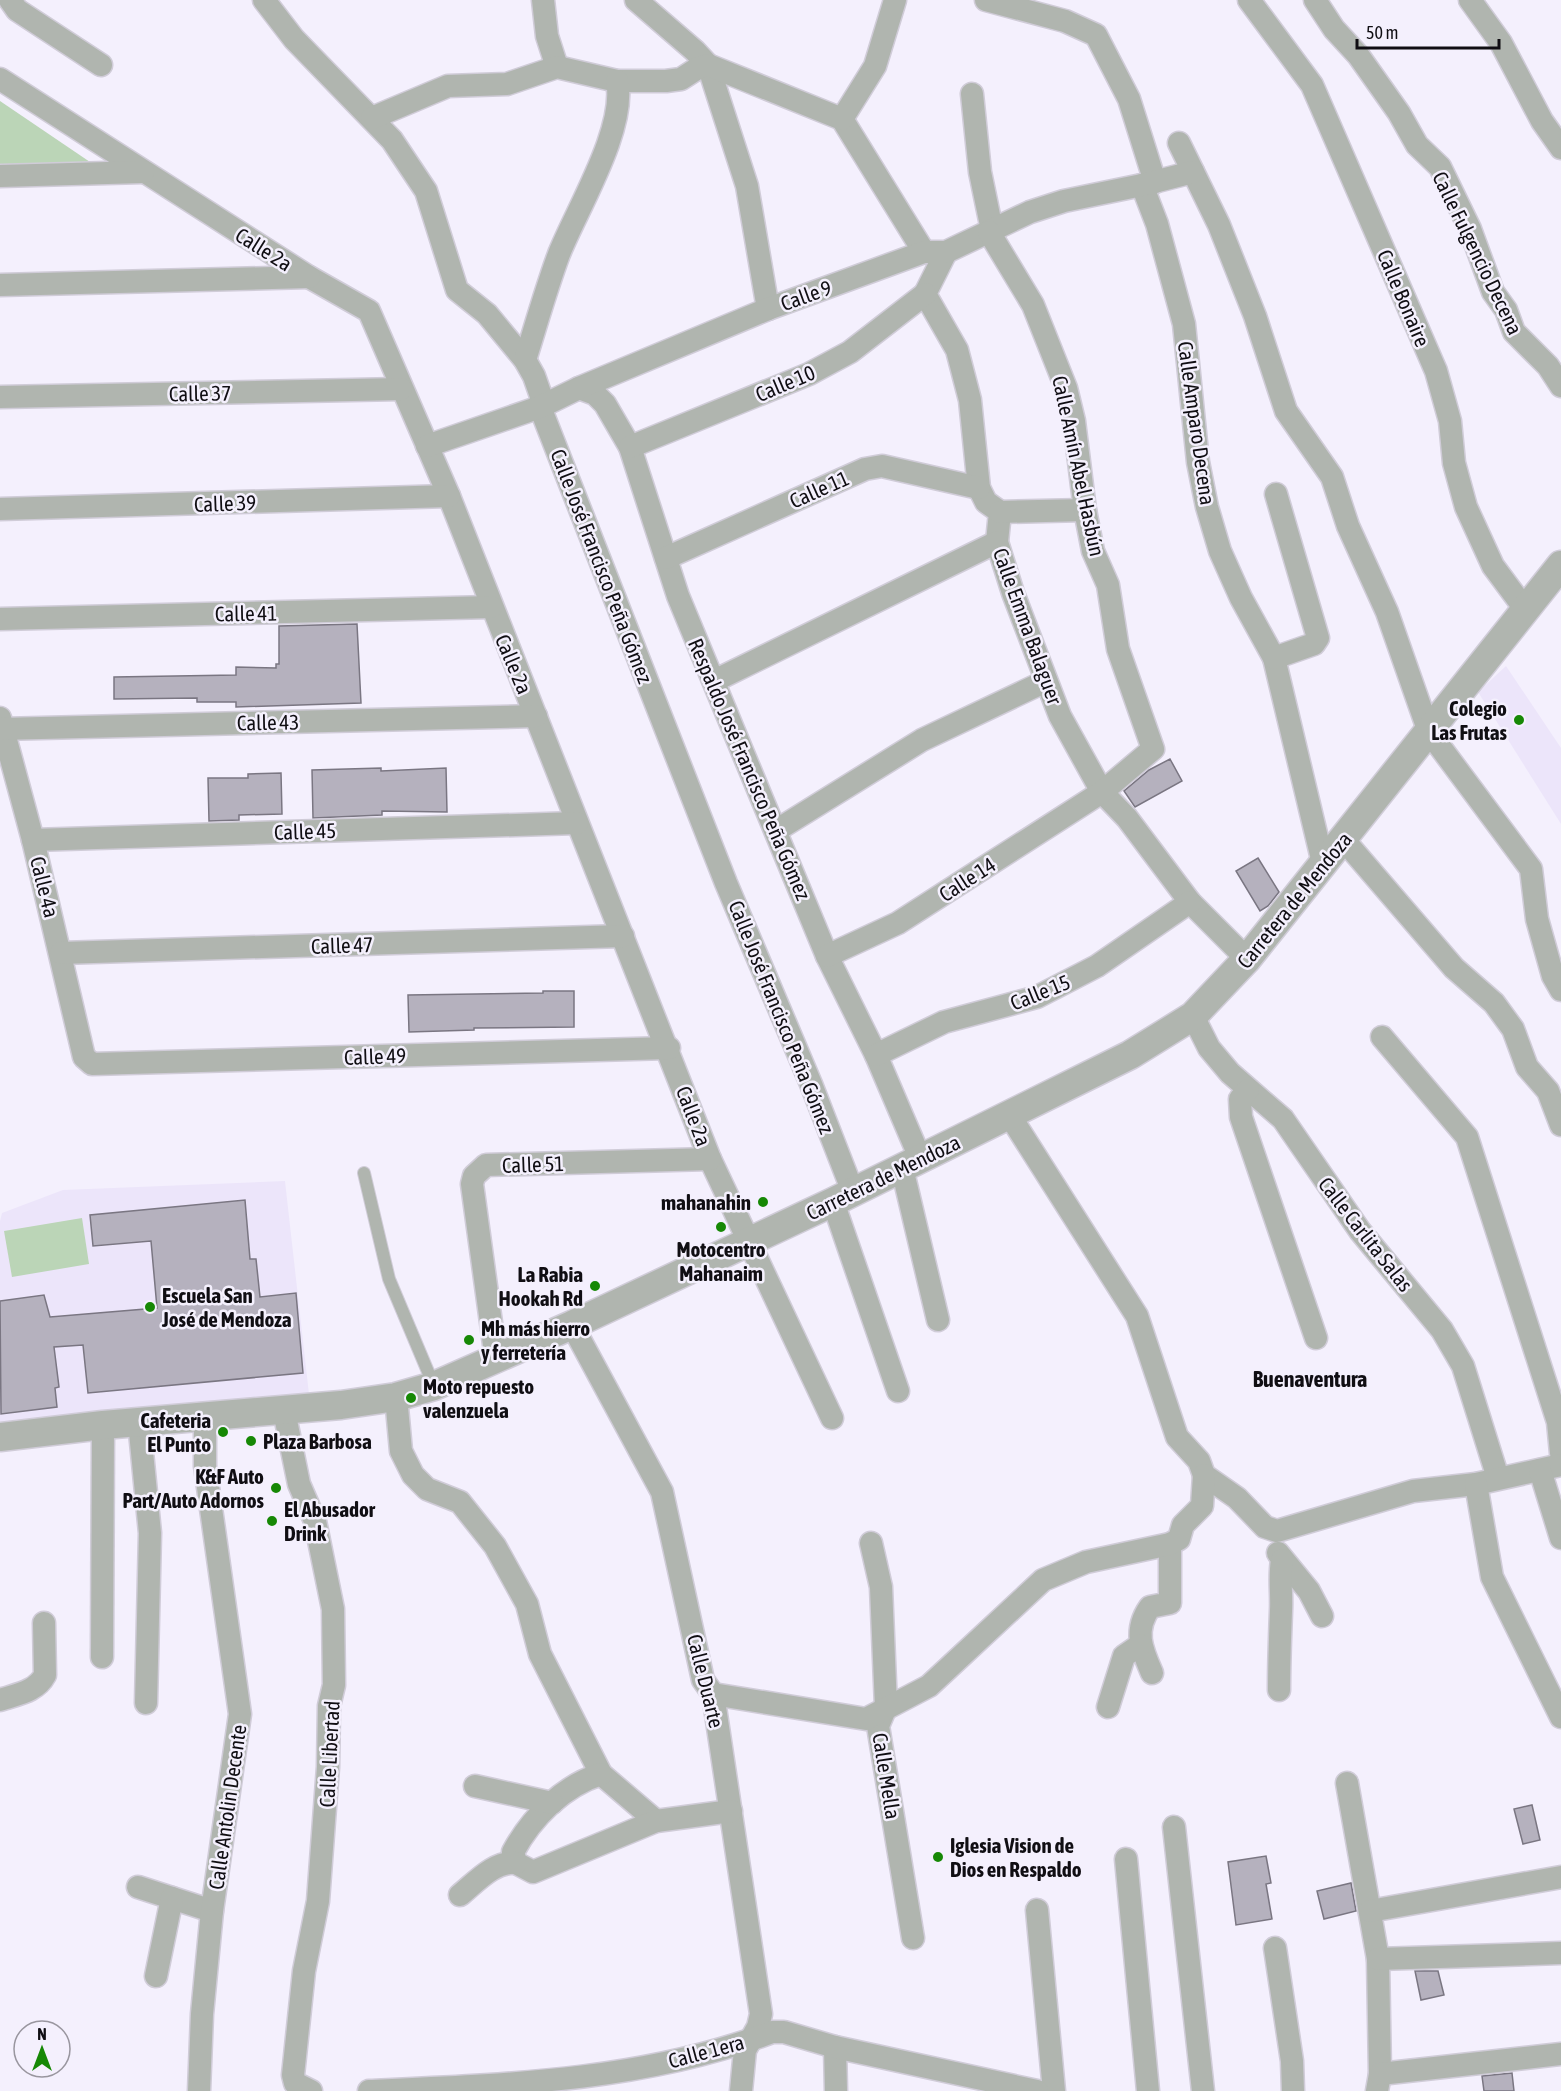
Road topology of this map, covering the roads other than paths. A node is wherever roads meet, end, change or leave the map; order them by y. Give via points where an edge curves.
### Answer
1 (10, 0) edge
2 (264, 0) edge
3 (543, 0) edge
4 (636, 0) edge
5 (895, 0) edge
6 (986, 0) edge
7 (1249, 0) edge
8 (1315, 0) edge
9 (1470, 0) edge
10 (101, 65) dead end
11 (708, 65) junction
12 (557, 67) junction
13 (0, 79) edge
14 (617, 81) junction
15 (972, 94) dead end
16 (372, 118) junction
17 (842, 120) junction
18 (1179, 143) dead end
19 (1561, 148) edge
20 (143, 172) junction
21 (1193, 172) junction
22 (0, 176) edge
23 (1148, 184) junction
24 (991, 231) junction
25 (935, 252) junction
26 (309, 277) junction
27 (0, 285) edge
28 (926, 294) junction
29 (768, 309) junction
30 (525, 360) junction
31 (1561, 386) edge
32 (579, 388) junction
33 (401, 389) junction
34 (0, 397) edge
35 (540, 407) junction
36 (428, 446) junction
37 (630, 447) junction
38 (979, 488) junction
39 (1276, 494) dead end
40 (449, 496) junction
41 (0, 509) edge
42 (1085, 510) junction
43 (1000, 512) junction
44 (997, 542) junction
45 (666, 558) junction
46 (1561, 565) edge
47 (491, 607) junction
48 (1525, 609) junction
49 (0, 619) edge
50 (1274, 658) junction
51 (714, 681) junction
52 (1046, 681) junction
53 (536, 716) junction
54 (1, 726) edge
55 (1430, 732) junction
56 (1102, 792) junction
57 (577, 823) junction
58 (777, 830) junction
59 (1343, 839) junction
60 (33, 840) junction
61 (1323, 863) junction
62 (1190, 902) junction
63 (623, 936) junction
64 (61, 953) junction
65 (827, 956) junction
66 (1247, 959) junction
67 (1561, 990) edge
68 (1193, 1016) junction
69 (1382, 1037) dead end
70 (669, 1048) junction
71 (876, 1055) junction
72 (84, 1057) joint
73 (1248, 1090) junction
74 (1010, 1116) junction
75 (1561, 1125) edge
76 (711, 1159) junction
77 (911, 1163) junction
78 (364, 1173) dead end
79 (843, 1197) junction
80 (748, 1241) junction
81 (938, 1320) dead end
82 (572, 1325) junction
83 (1316, 1338) dead end
84 (495, 1359) junction
85 (434, 1386) junction
86 (898, 1391) dead end
87 (396, 1396) junction
88 (284, 1411) junction
89 (205, 1416) junction
90 (832, 1418) dead end
91 (139, 1422) junction
92 (103, 1425) junction
93 (0, 1437) edge
94 (1561, 1453) edge
95 (1551, 1468) edge
96 (1204, 1475) junction
97 (1498, 1478) junction
98 (1476, 1484) junction
99 (1276, 1528) junction
100 (1561, 1538) edge
101 (871, 1543) dead end
102 (1170, 1544) junction
103 (1282, 1560) junction
104 (1322, 1616) dead end
105 (44, 1623) dead end
106 (1140, 1645) junction
107 (102, 1657) dead end
108 (1152, 1673) dead end
109 (1280, 1690) dead end
110 (714, 1694) junction
111 (0, 1700) edge
112 (146, 1703) dead end
113 (886, 1707) junction
114 (1108, 1707) dead end
115 (1560, 1712) edge
116 (602, 1774) junction
117 (1347, 1783) dead end
118 (475, 1786) dead end
119 (552, 1803) junction
120 (731, 1811) junction
121 (656, 1821) junction
122 (1174, 1827) dead end
123 (1126, 1859) dead end
124 (516, 1863) junction
125 (1561, 1877) edge
126 (138, 1887) dead end
127 (460, 1894) dead end
128 (172, 1898) junction
129 (1037, 1910) dead end
130 (212, 1911) junction
131 (1370, 1911) junction
132 (913, 1938) dead end
133 (1275, 1948) dead end
134 (1561, 1953) edge
135 (1378, 1959) junction
136 (156, 1976) dead end
137 (752, 2039) junction
138 (834, 2047) junction
139 (1561, 2054) edge
140 (1378, 2083) edge
141 (997, 2086) edge
142 (519, 2088) edge
143 (199, 2091) edge
144 (311, 2091) edge
145 (369, 2091) edge
146 (741, 2091) edge
147 (836, 2091) edge
148 (1037, 2091) edge
149 (1054, 2091) edge
150 (1148, 2091) edge
151 (1203, 2091) edge
152 (1293, 2091) edge

1 - 10 street via 16,10
2 - 16 street, Calle José Francisco Peña Gómez via 294,39
3 - 12 street via 547,36
4 - 11 street
5 - 17 street via 875,66
6 - 23 street, Calle Amparo Decena via 1065,21 1096,35 1129,99
7 - 48 street, Calle Bonaire via 1312,85 1436,371 1466,507 1493,566
8 - 31 street, Calle Fulgencio Decena via 1365,65 1417,145 1440,167 1514,333 1548,366
9 - 19 street via 1501,43 1542,121
11 - 14 street via 681,79
11 - 17 street
11 - 29 street via 747,186
12 - 14 street
12 - 16 street via 507,84 448,86
13 - 20 street, Calle 2a
14 - 30 street via 618,108 601,161 559,255
15 - 24 street, Calle Amín Abel Hasbún
16 - 30 street, Calle José Francisco Peña Gómez via 426,191 457,290 487,314
17 - 25 street
18 - 21 street
20 - 22 street
20 - 26 street, Calle 2a
21 - 23 street, Calle 9
21 - 55 street via 1251,306 1286,411 1332,477
23 - 24 street, Calle 9 via 1064,201
23 - 50 street, Calle Amparo Decena via 1184,324 1198,462 1207,507 1220,552
24 - 25 street, Calle 9
24 - 42 street, Calle Amín Abel Hasbún via 1033,305 1055,356 1074,421
25 - 28 street
25 - 29 street, Calle 9
26 - 27 street
26 - 33 street, Calle 2a via 369,311
28 - 37 street, Calle 10 via 850,352 809,374
28 - 38 street via 957,351 964,373
29 - 32 street, Calle 9
30 - 35 street, Calle José Francisco Peña Gómez via 541,396
32 - 35 street, Calle 9
32 - 37 street, Respaldo José Francisco Peña Gómez via 595,394 605,404
33 - 34 street, Calle 37
33 - 36 street, Calle 2a
35 - 36 street, Calle 9
35 - 79 street, Calle José Francisco Peña Gómez via 726,883 811,1084
36 - 40 street, Calle 2a
37 - 45 street, Respaldo José Francisco Peña Gómez
38 - 43 street via 986,502
38 - 45 street, Calle 11 via 882,466 865,469
39 - 50 street via 1318,638 1314,644
40 - 41 street, Calle 39
40 - 47 street, Calle 2a
42 - 43 street
42 - 56 street, Calle Amín Abel Hasbún via 1093,552 1108,585 1118,649 1153,749
43 - 44 street, Calle Emma Balaguer
44 - 51 street
44 - 52 street, Calle Emma Balaguer
45 - 51 street, Respaldo José Francisco Peña Gómez
46 - 48 street, Carretera de Mendoza
47 - 49 street, Calle 41
47 - 53 street, Calle 2a
48 - 55 street, Carretera de Mendoza
50 - 61 street, Calle Amparo Decena
51 - 58 street, Respaldo José Francisco Peña Gómez
52 - 56 street, Calle Emma Balaguer via 1060,716
52 - 58 street via 922,740
53 - 54 street, Calle 43
53 - 57 street, Calle 2a
54 - 60 street, Calle 4a
55 - 59 street, Carretera de Mendoza
55 - 67 street via 1531,869 1537,919 1552,976
56 - 62 street, Calle Emma Balaguer via 1127,818
56 - 65 street, Calle 14 via 898,923
57 - 60 street, Calle 45
57 - 63 street, Calle 2a
58 - 65 street, Respaldo José Francisco Peña Gómez
59 - 61 street, Carretera de Mendoza
59 - 75 street via 1454,968 1494,1003 1513,1029 1527,1067 1548,1091
60 - 64 street, Calle 4a
61 - 66 street, Carretera de Mendoza
62 - 66 street, Calle Emma Balaguer
62 - 71 street, Calle 15 via 1097,966 1037,997 944,1022
63 - 64 street, Calle 47
63 - 70 street, Calle 2a
64 - 72 street, Calle 4a
65 - 71 street, Respaldo José Francisco Peña Gómez
66 - 68 street, Carretera de Mendoza
68 - 73 street, Calle Carlita Salas via 1209,1048
68 - 74 street, Carretera de Mendoza via 1130,1055
69 - 94 street via 1467,1137 1558,1422
70 - 72 street, Calle 49 via 92,1064
70 - 76 street, Calle 2a
71 - 77 street, Respaldo José Francisco Peña Gómez
73 - 83 street via 1240,1099 1241,1117
73 - 97 street, Calle Carlita Salas via 1283,1119 1360,1231 1442,1330 1463,1366
74 - 77 street, Carretera de Mendoza
74 - 96 street via 1137,1316 1177,1437 1199,1461
76 - 80 street, Calle 2a
76 - 84 street, Calle 51 via 486,1165 478,1170 472,1184
77 - 79 street, Carretera de Mendoza
77 - 81 street, Respaldo José Francisco Peña Gómez
78 - 85 lane via 389,1280
79 - 80 street, Carretera de Mendoza
79 - 86 street, Calle José Francisco Peña Gómez
80 - 82 street, Carretera de Mendoza
80 - 90 street, Calle 2a
82 - 84 street, Carretera de Mendoza
82 - 110 street, Calle Duarte via 662,1492 703,1680
84 - 85 street, Carretera de Mendoza
85 - 87 street, Carretera de Mendoza
87 - 88 street, Carretera de Mendoza
87 - 116 street via 401,1451 413,1474 427,1489 460,1502 495,1546 526,1604 540,1654
88 - 89 street, Carretera de Mendoza
88 - 144 street, Calle Libertad via 299,1484 315,1521 333,1609 334,1685 329,1706 318,1901 304,1971 293,2075 295,2083
89 - 91 street, Carretera de Mendoza
89 - 130 street, Calle Antolin Decente via 205,1466 240,1714
91 - 92 street, Carretera de Mendoza
91 - 112 street via 150,1533
92 - 93 street, Carretera de Mendoza
92 - 107 street
95 - 97 street
95 - 100 street
96 - 99 street
96 - 102 street via 1202,1506 1183,1525 1179,1539
97 - 98 street
98 - 99 street via 1413,1491
98 - 115 street via 1492,1577
99 - 103 street
101 - 113 street, Calle Mella via 881,1587
102 - 106 street via 1170,1603 1150,1607 1143,1617
102 - 113 street via 1086,1562 1042,1580 929,1686
103 - 104 street via 1309,1591
103 - 109 street
105 - 111 street via 45,1675 41,1682 36,1688
106 - 108 street
106 - 114 street via 1124,1656
110 - 113 street via 866,1719
110 - 120 street, Calle Duarte
113 - 132 street, Calle Mella via 878,1726
116 - 119 street via 573,1786
116 - 121 street
117 - 131 street
118 - 119 street
119 - 124 street via 518,1842 513,1852
120 - 121 street
120 - 137 street, Calle Duarte via 761,2014
121 - 124 street via 533,1872
122 - 151 street
123 - 150 street
124 - 127 street via 496,1867
125 - 131 street
126 - 128 street
128 - 130 street
128 - 136 street
129 - 149 street
130 - 143 street, Calle Antolin Decente
131 - 135 street
133 - 152 street
134 - 135 street
135 - 140 street
137 - 138 street, Calle 1era via 784,2032
137 - 142 street, Calle 1era via 651,2066
137 - 146 street, Calle Duarte via 745,2050
138 - 141 street, Calle 1era
138 - 147 street
139 - 140 street
141 - 148 street, Calle 1era
142 - 145 street, Calle 1era

